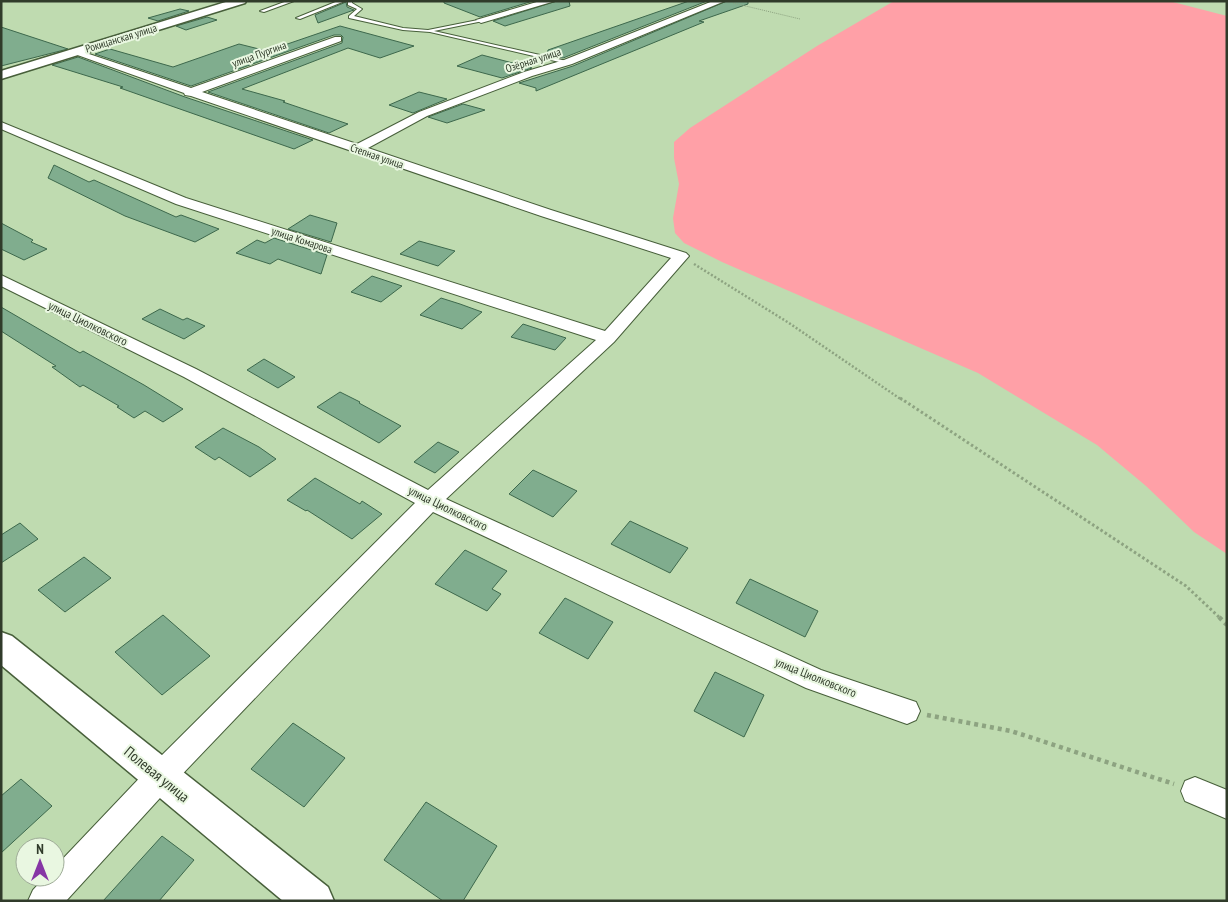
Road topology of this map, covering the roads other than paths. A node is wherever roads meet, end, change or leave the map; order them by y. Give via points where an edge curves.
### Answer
1 (241, 1) edge
2 (292, 1) edge
3 (343, 1) edge
4 (350, 1) edge
5 (551, 1) edge
6 (721, 1) edge
7 (262, 11) dead end
8 (298, 18) dead end
9 (481, 20) joint
10 (428, 31) junction
11 (338, 39) dead end
12 (74, 52) junction
13 (568, 62) junction
14 (1, 75) edge
15 (189, 92) junction
16 (1, 125) edge
17 (357, 149) junction
18 (1, 280) edge
19 (608, 338) junction
20 (430, 501) junction
21 (1, 646) edge
22 (907, 711) road end
23 (160, 777) junction
24 (1195, 790) road end
25 (1227, 805) edge
26 (44, 901) edge
27 (314, 901) edge

1 - 12 street, Рокицанская улица
2 - 7 lane
3 - 8 lane
4 - 10 lane via 360,9 351,17 404,30
5 - 9 street
6 - 13 street, Озёрная улица
9 - 10 lane
10 - 13 lane
11 - 15 street, улица Пургина
12 - 14 street, Рокицанская улица
12 - 15 street, Степная улица
13 - 17 street, Озёрная улица via 423,114
15 - 17 street, Степная улица
16 - 19 street, улица Комарова via 181,201
17 - 19 street, Степная улица via 681,256
18 - 20 street, улица Циолковского via 190,373
19 - 20 street
20 - 22 street, улица Циолковского via 815,680
20 - 23 street
21 - 23 street, Полевая улица
23 - 26 street
23 - 27 street, Полевая улица
24 - 25 street

